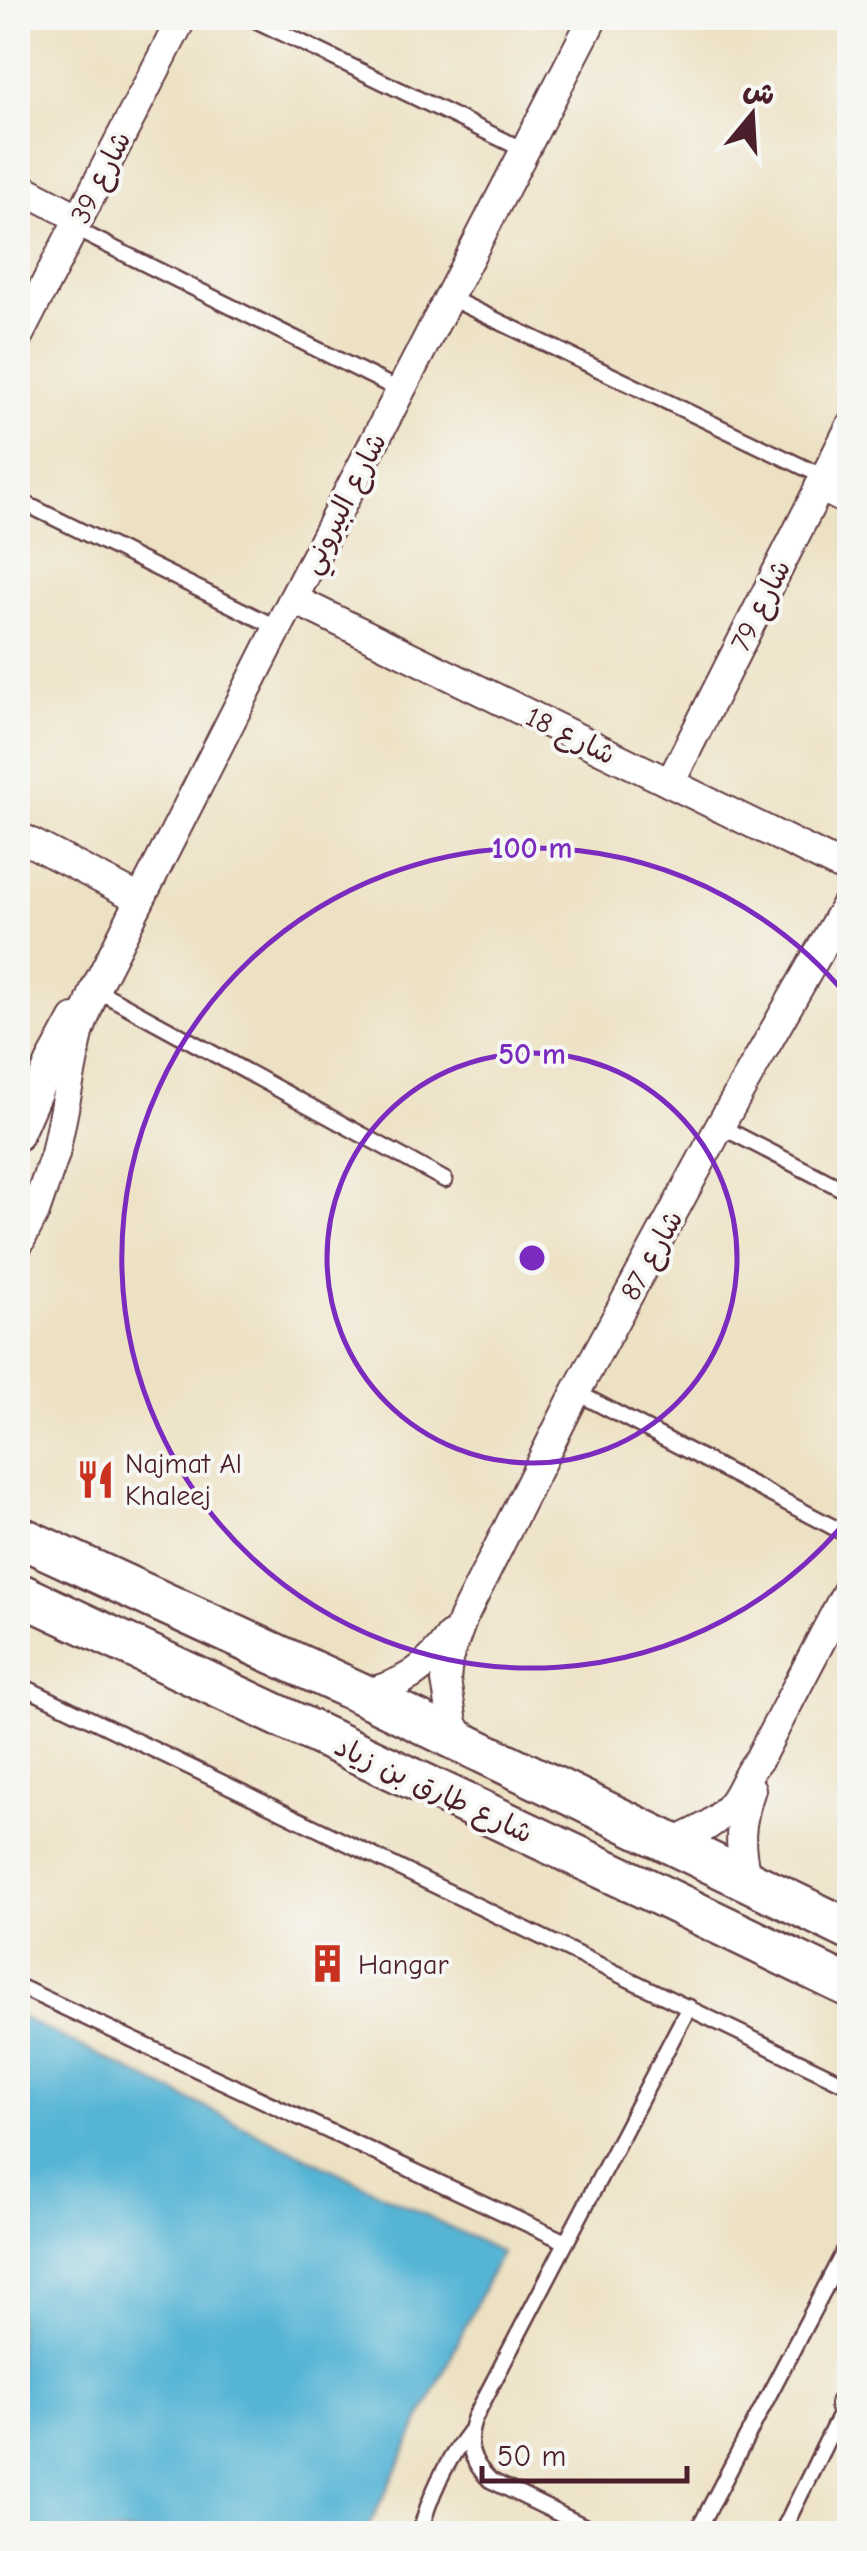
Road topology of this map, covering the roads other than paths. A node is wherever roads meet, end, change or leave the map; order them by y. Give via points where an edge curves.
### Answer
1 (182, 18) edge
2 (251, 18) edge
3 (593, 18) edge
4 (524, 150) junction
5 (18, 186) edge
6 (76, 223) junction
7 (448, 298) junction
8 (18, 337) edge
9 (401, 391) junction
10 (850, 427) edge
11 (821, 482) junction
12 (18, 500) edge
13 (850, 502) edge
14 (293, 599) junction
15 (278, 628) junction
16 (670, 782) junction
17 (18, 836) edge
18 (850, 870) edge
19 (850, 897) edge
20 (140, 899) junction
21 (95, 990) junction
22 (720, 1126) junction
23 (18, 1136) edge
24 (445, 1180) dead end
25 (850, 1193) edge
26 (18, 1244) edge
27 (576, 1392) junction
28 (18, 1536) edge
29 (850, 1536) edge
30 (850, 1585) edge
31 (18, 1592) edge
32 (463, 1618) junction
33 (18, 1684) edge
34 (362, 1694) junction
35 (463, 1742) junction
36 (759, 1759) junction
37 (671, 1844) junction
38 (747, 1880) junction
39 (647, 1889) junction
40 (850, 1930) edge
41 (18, 1986) edge
42 (850, 1987) edge
43 (689, 2007) junction
44 (850, 2086) edge
45 (850, 2240) edge
46 (566, 2242) junction
47 (848, 2403) edge
48 (470, 2430) junction
49 (420, 2534) edge
50 (600, 2534) edge
51 (696, 2534) edge
52 (781, 2534) edge

1 - 6 street, شارع 39
2 - 4 lane
3 - 4 street, شارع البيروني
4 - 7 street, شارع البيروني
5 - 6 street
6 - 8 street, شارع 39
6 - 9 lane
7 - 9 street, شارع البيروني
7 - 11 lane
9 - 14 street, شارع البيروني
10 - 11 street, شارع 79
11 - 13 street
11 - 16 street, شارع 79
12 - 15 lane
14 - 15 street, شارع البيروني
14 - 16 street, شارع 18
15 - 20 street, شارع البيروني
16 - 18 street, شارع 18
17 - 20 street
19 - 22 street, شارع 87
20 - 21 street, شارع البيروني
21 - 23 street, شارع البيروني via 63,1038
21 - 24 lane
21 - 26 street, شارع البيروني via 55,1154
22 - 25 lane
22 - 27 street, شارع 87
27 - 29 lane
27 - 32 street, شارع 87
28 - 34 main road, شارع طارق بن زياد
30 - 36 street
31 - 39 main road, شارع طارق بن زياد
32 - 34 street, شارع 87 via 420,1670
32 - 35 street, شارع 87 via 446,1681
33 - 43 lane
34 - 35 main road, شارع طارق بن زياد
35 - 37 main road, شارع طارق بن زياد
36 - 37 street via 725,1812
36 - 38 street via 740,1826
37 - 38 main road, شارع طارق بن زياد
37 - 39 main road
38 - 40 main road, شارع طارق بن زياد
39 - 42 main road, شارع طارق بن زياد
41 - 46 lane
43 - 44 lane
43 - 46 lane
45 - 51 lane
46 - 48 lane
47 - 52 lane
48 - 49 lane via 436,2484
48 - 50 lane via 472,2457 490,2480

